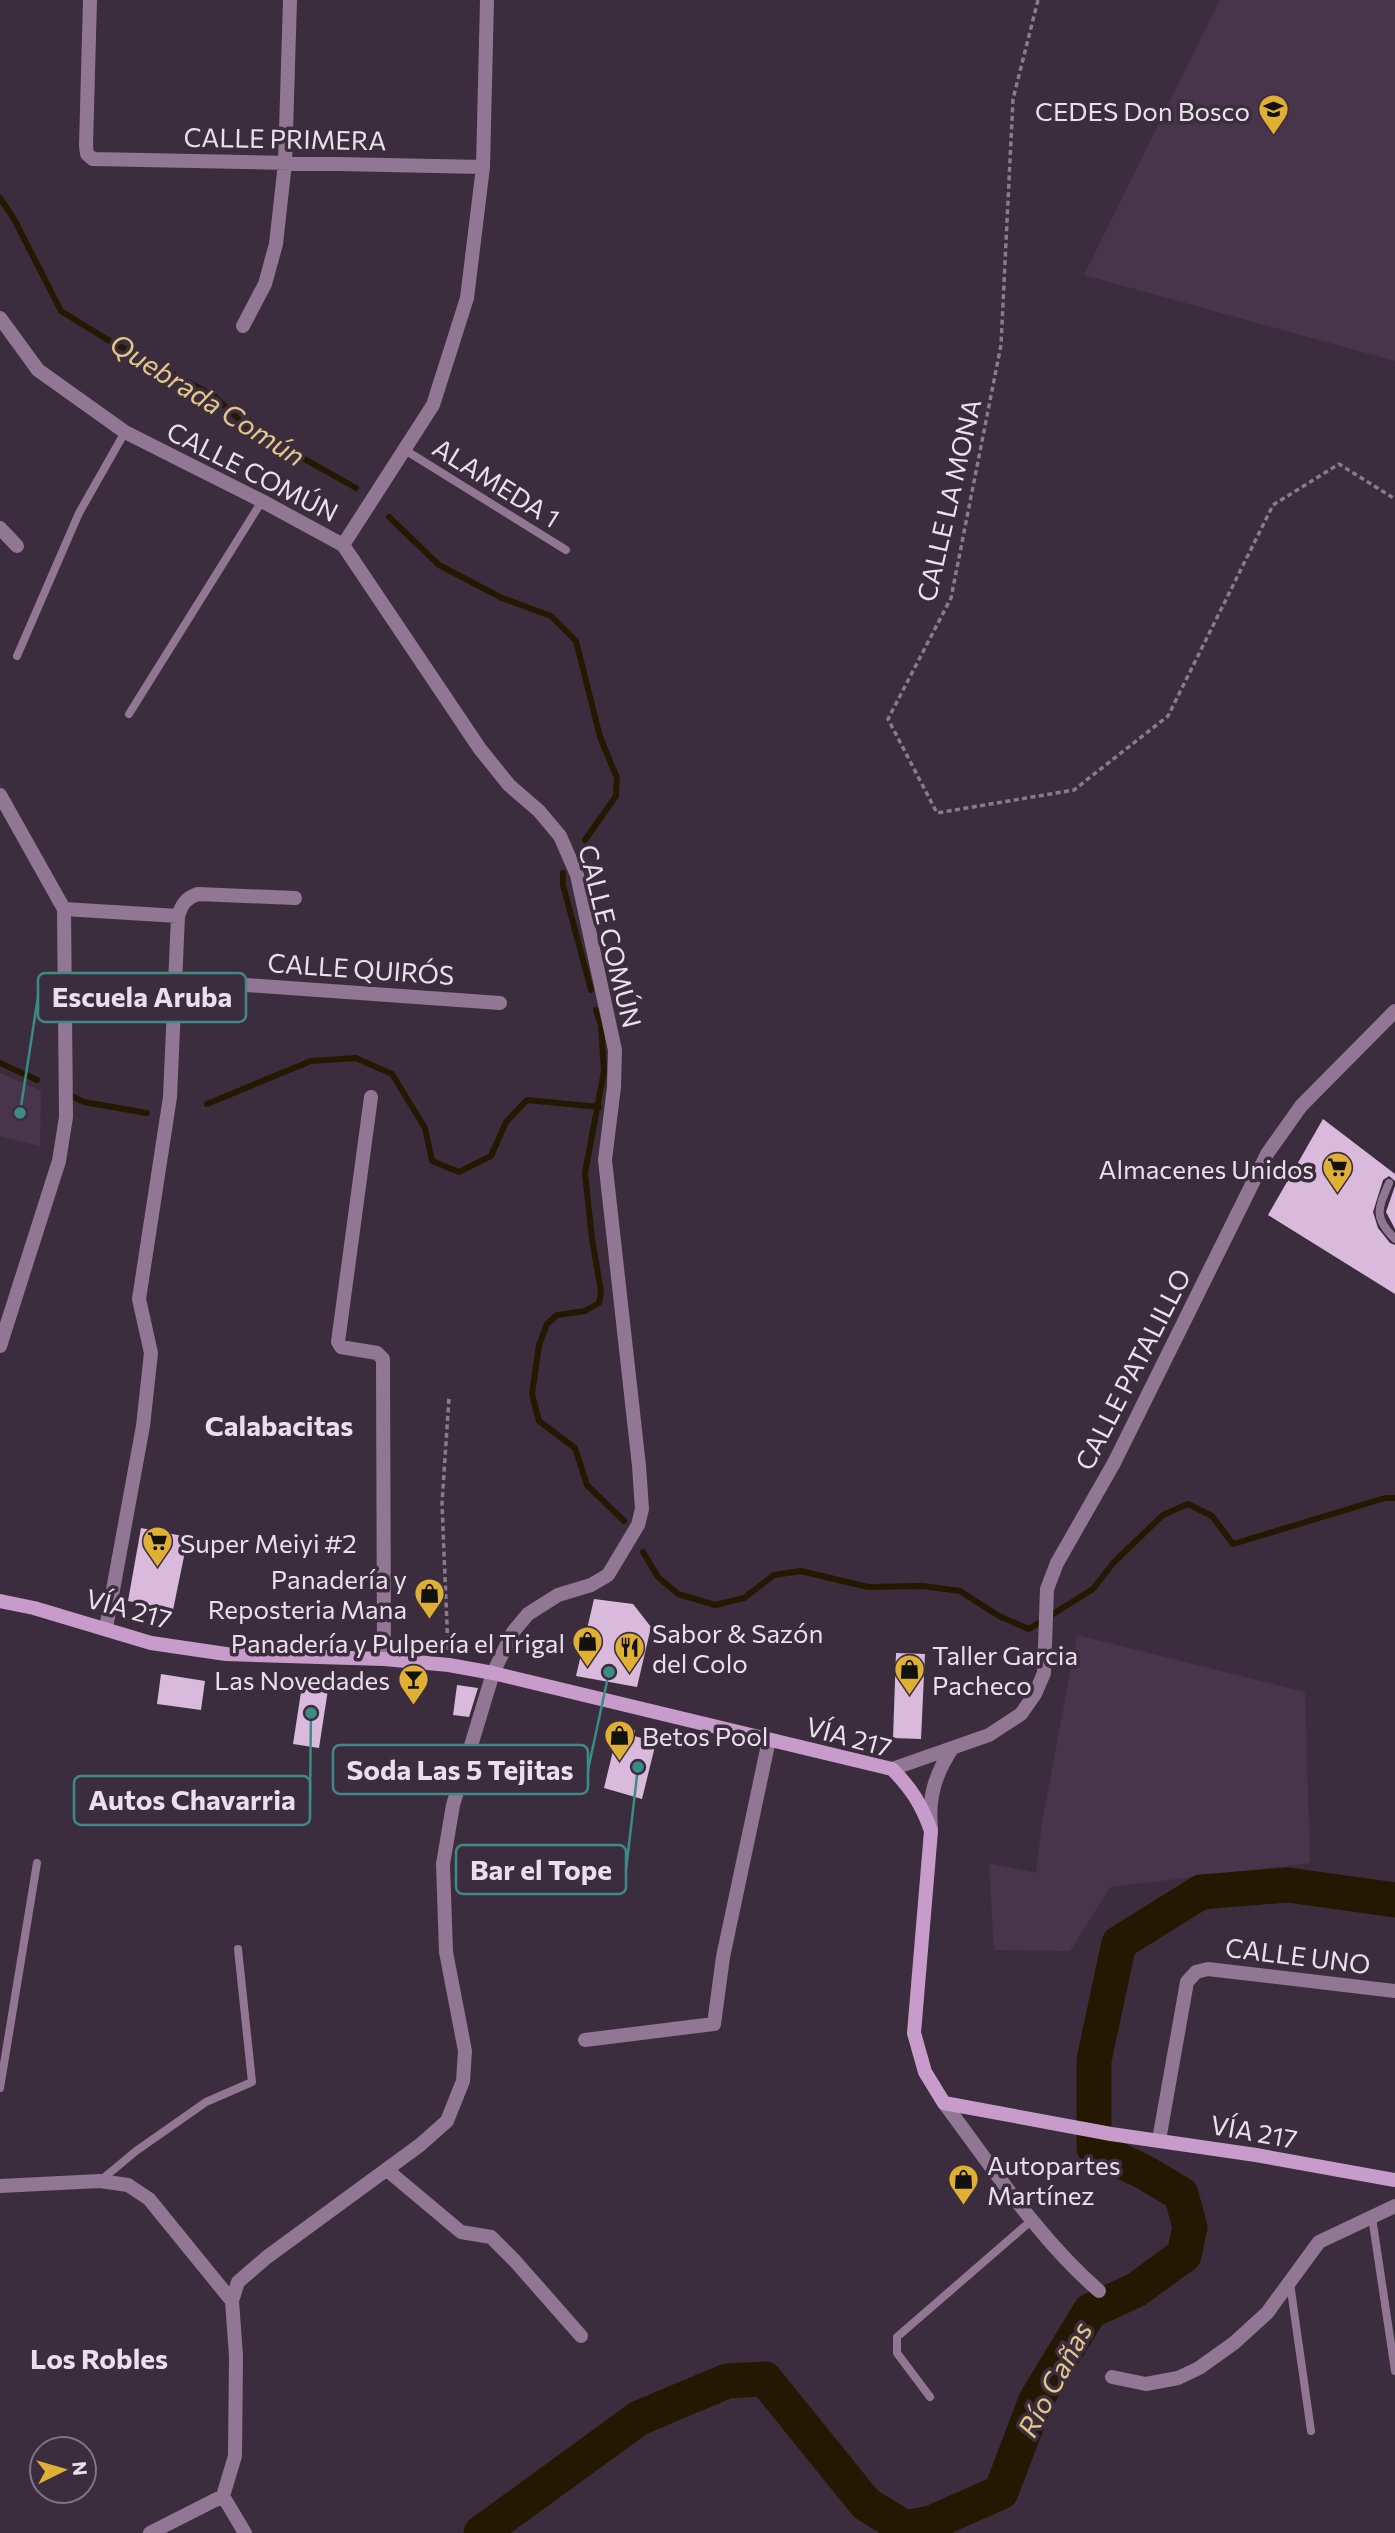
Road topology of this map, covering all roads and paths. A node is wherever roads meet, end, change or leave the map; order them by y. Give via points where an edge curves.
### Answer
1 (90, 0) edge
2 (290, 0) edge
3 (487, 0) edge
4 (1038, 0) edge
5 (285, 163) junction
6 (483, 167) junction
7 (0, 318) edge
8 (243, 326) dead end
9 (125, 432) junction
10 (405, 450) junction
11 (1395, 499) edge
12 (262, 501) junction
13 (0, 528) edge
14 (343, 545) junction
15 (17, 547) dead end
16 (566, 550) dead end
17 (17, 656) dead end
18 (129, 714) dead end
19 (0, 795) edge
20 (295, 898) dead end
21 (64, 909) junction
22 (178, 915) junction
23 (176, 980) junction
24 (500, 1003) dead end
25 (1395, 1011) edge
26 (371, 1097) dead end
27 (1389, 1183) dead end
28 (1395, 1239) edge
29 (0, 1346) edge
30 (449, 1397) dead end
31 (0, 1601) edge
32 (106, 1628) junction
33 (384, 1659) junction
34 (449, 1665) junction
35 (493, 1673) junction
36 (769, 1740) junction
37 (951, 1750) junction
38 (892, 1769) junction
39 (931, 1831) junction
40 (37, 1863) dead end
41 (238, 1949) dead end
42 (1395, 1991) edge
43 (585, 2040) dead end
44 (0, 2088) edge
45 (944, 2103) junction
46 (1159, 2140) junction
47 (387, 2170) junction
48 (1395, 2180) edge
49 (100, 2181) junction
50 (0, 2186) edge
51 (1395, 2206) edge
52 (1372, 2217) junction
53 (1032, 2220) junction
54 (1290, 2283) junction
55 (1099, 2291) dead end
56 (232, 2301) junction
57 (581, 2336) dead end
58 (1395, 2371) edge
59 (1112, 2376) dead end
60 (930, 2397) dead end
61 (1311, 2431) dead end
62 (223, 2496) junction
63 (150, 2533) edge
64 (245, 2533) edge

1 - 5 street, CALLE PRIMERA via 87,153 93,159
2 - 5 street
3 - 6 street
4 - 11 path, CALLE LA MONA via 1013,99 1002,345 951,598 888,719 937,813 1074,790 1168,716 1273,505 1339,464
5 - 6 street, CALLE PRIMERA
5 - 8 street via 276,244 265,284
6 - 10 street via 467,299 433,405
7 - 9 street, CALLE COMÚN via 38,370
9 - 12 street, CALLE COMÚN
9 - 17 lane via 79,513
10 - 14 street
10 - 16 lane, ALAMEDA 1
12 - 14 street, CALLE COMÚN
12 - 18 lane
13 - 15 street
14 - 35 street, CALLE COMÚN via 480,749 560,836 577,875 615,1050 605,1160 642,1509 638,1525 608,1575 558,1595 528,1614 513,1632
19 - 21 street
20 - 22 street via 198,894 182,904
21 - 22 street
21 - 29 street via 66,1116 59,1161
22 - 23 street
23 - 24 street, CALLE QUIRÓS
23 - 32 street via 170,1097 139,1299 151,1353 143,1426
25 - 37 street, CALLE PATALILLO via 1301,1106 1267,1154 1114,1463 1057,1563 1047,1589 1044,1673 1035,1694 1020,1713 989,1734
26 - 33 street via 338,1342 341,1347 377,1353 383,1359
27 - 28 lane via 1378,1216
30 - 34 path via 442,1504
31 - 32 main road, VÍA 217
32 - 33 main road, VÍA 217 via 151,1643 226,1654
33 - 34 main road, VÍA 217
34 - 35 main road, VÍA 217
35 - 36 main road, VÍA 217
35 - 47 street, CALLE COMÚN via 453,1805 443,1864 446,1952 465,2051 463,2081 447,2121
36 - 38 main road, VÍA 217
36 - 43 street via 723,1956 714,2024
37 - 38 street, CALLE PATALILLO
37 - 39 street via 931,1796
38 - 39 main road, VÍA 217 via 910,1787
39 - 45 main road, VÍA 217 via 914,2032 925,2072
40 - 44 lane
41 - 49 lane via 252,2082 206,2102
42 - 46 street, CALLE UNO via 1208,1969 1196,1972 1187,1982
45 - 46 main road, VÍA 217
45 - 53 street
46 - 48 main road, VÍA 217
47 - 56 street, CALLE COMÚN via 267,2257 238,2282
47 - 57 street via 461,2232 491,2237
49 - 50 street
49 - 56 street via 128,2185 149,2199
51 - 52 street
52 - 54 street via 1319,2242
52 - 58 lane
53 - 55 street via 1069,2265
53 - 60 lane via 897,2337 897,2353
54 - 59 street via 1267,2313 1199,2368 1178,2378 1146,2384
54 - 61 lane
56 - 62 street via 235,2456
62 - 63 street
62 - 64 street

